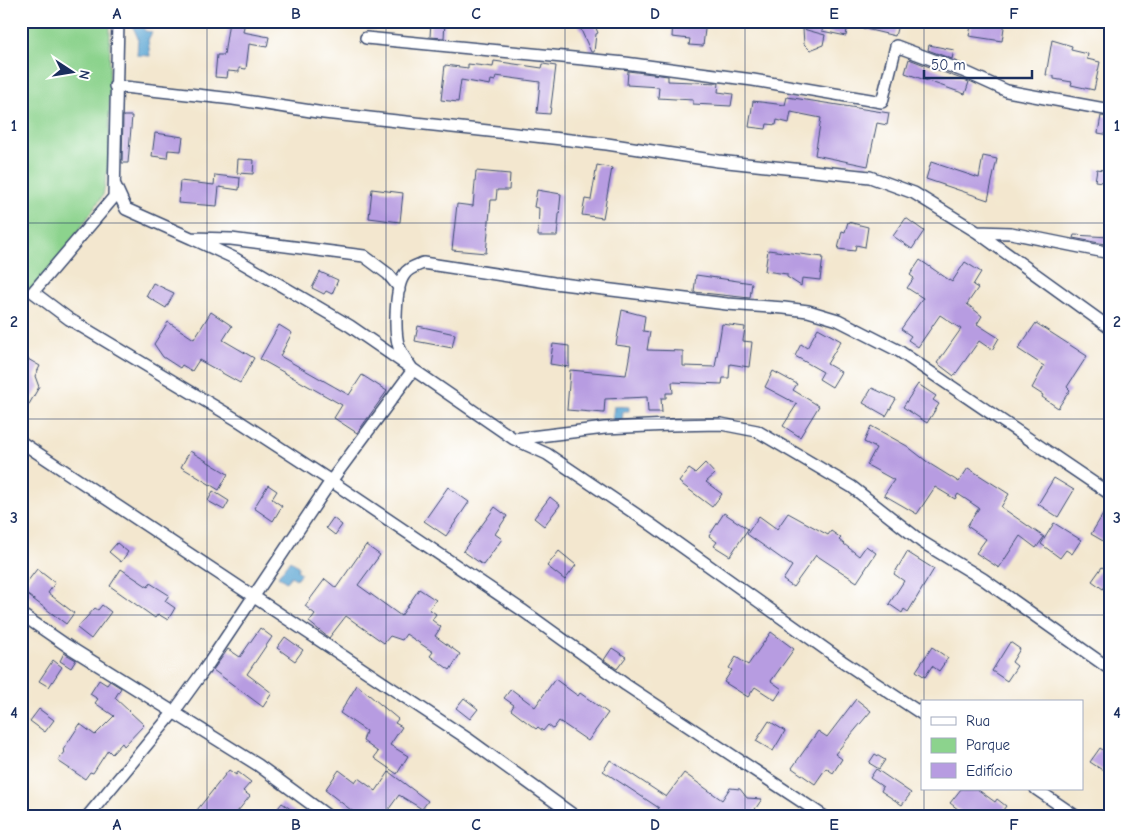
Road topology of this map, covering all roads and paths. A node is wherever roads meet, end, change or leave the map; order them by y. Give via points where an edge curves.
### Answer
1 (118, 21) edge
2 (366, 38) dead end
3 (115, 86) junction
4 (1110, 110) edge
5 (114, 184) junction
6 (977, 232) junction
7 (191, 238) junction
8 (1110, 253) edge
9 (398, 290) junction
10 (1110, 328) edge
11 (397, 338) junction
12 (377, 345) junction
13 (413, 370) junction
14 (514, 439) junction
15 (21, 442) edge
16 (331, 480) junction
17 (1110, 494) edge
18 (252, 596) junction
19 (21, 614) edge
20 (1110, 669) edge
21 (173, 713) junction
22 (921, 713) edge
23 (1037, 790) edge
24 (87, 817) edge
25 (329, 817) edge
26 (576, 817) edge
27 (825, 817) edge
28 (1077, 817) edge

1 - 3 street
2 - 4 street via 625,63 882,102 896,46 1007,91
3 - 5 street
3 - 6 street via 870,177 914,193
5 - 7 street via 126,209
5 - 16 street via 114,197 33,292 69,319
6 - 8 street via 1011,233
6 - 10 street
7 - 9 street via 231,239 364,256 388,274
7 - 12 street via 234,258
9 - 11 street
9 - 17 street via 410,268 423,263 554,283 808,311 838,320 899,351
11 - 12 street via 390,346
11 - 13 street
12 - 13 street
13 - 14 street
13 - 16 street
14 - 20 street via 605,428 670,425 721,424 757,431 852,487 922,542 983,579
14 - 22 street via 547,454
15 - 18 street
16 - 18 street
16 - 27 street via 626,685
18 - 21 street
18 - 26 street via 468,739
19 - 21 street
21 - 24 street
21 - 25 street via 258,765
23 - 28 street

